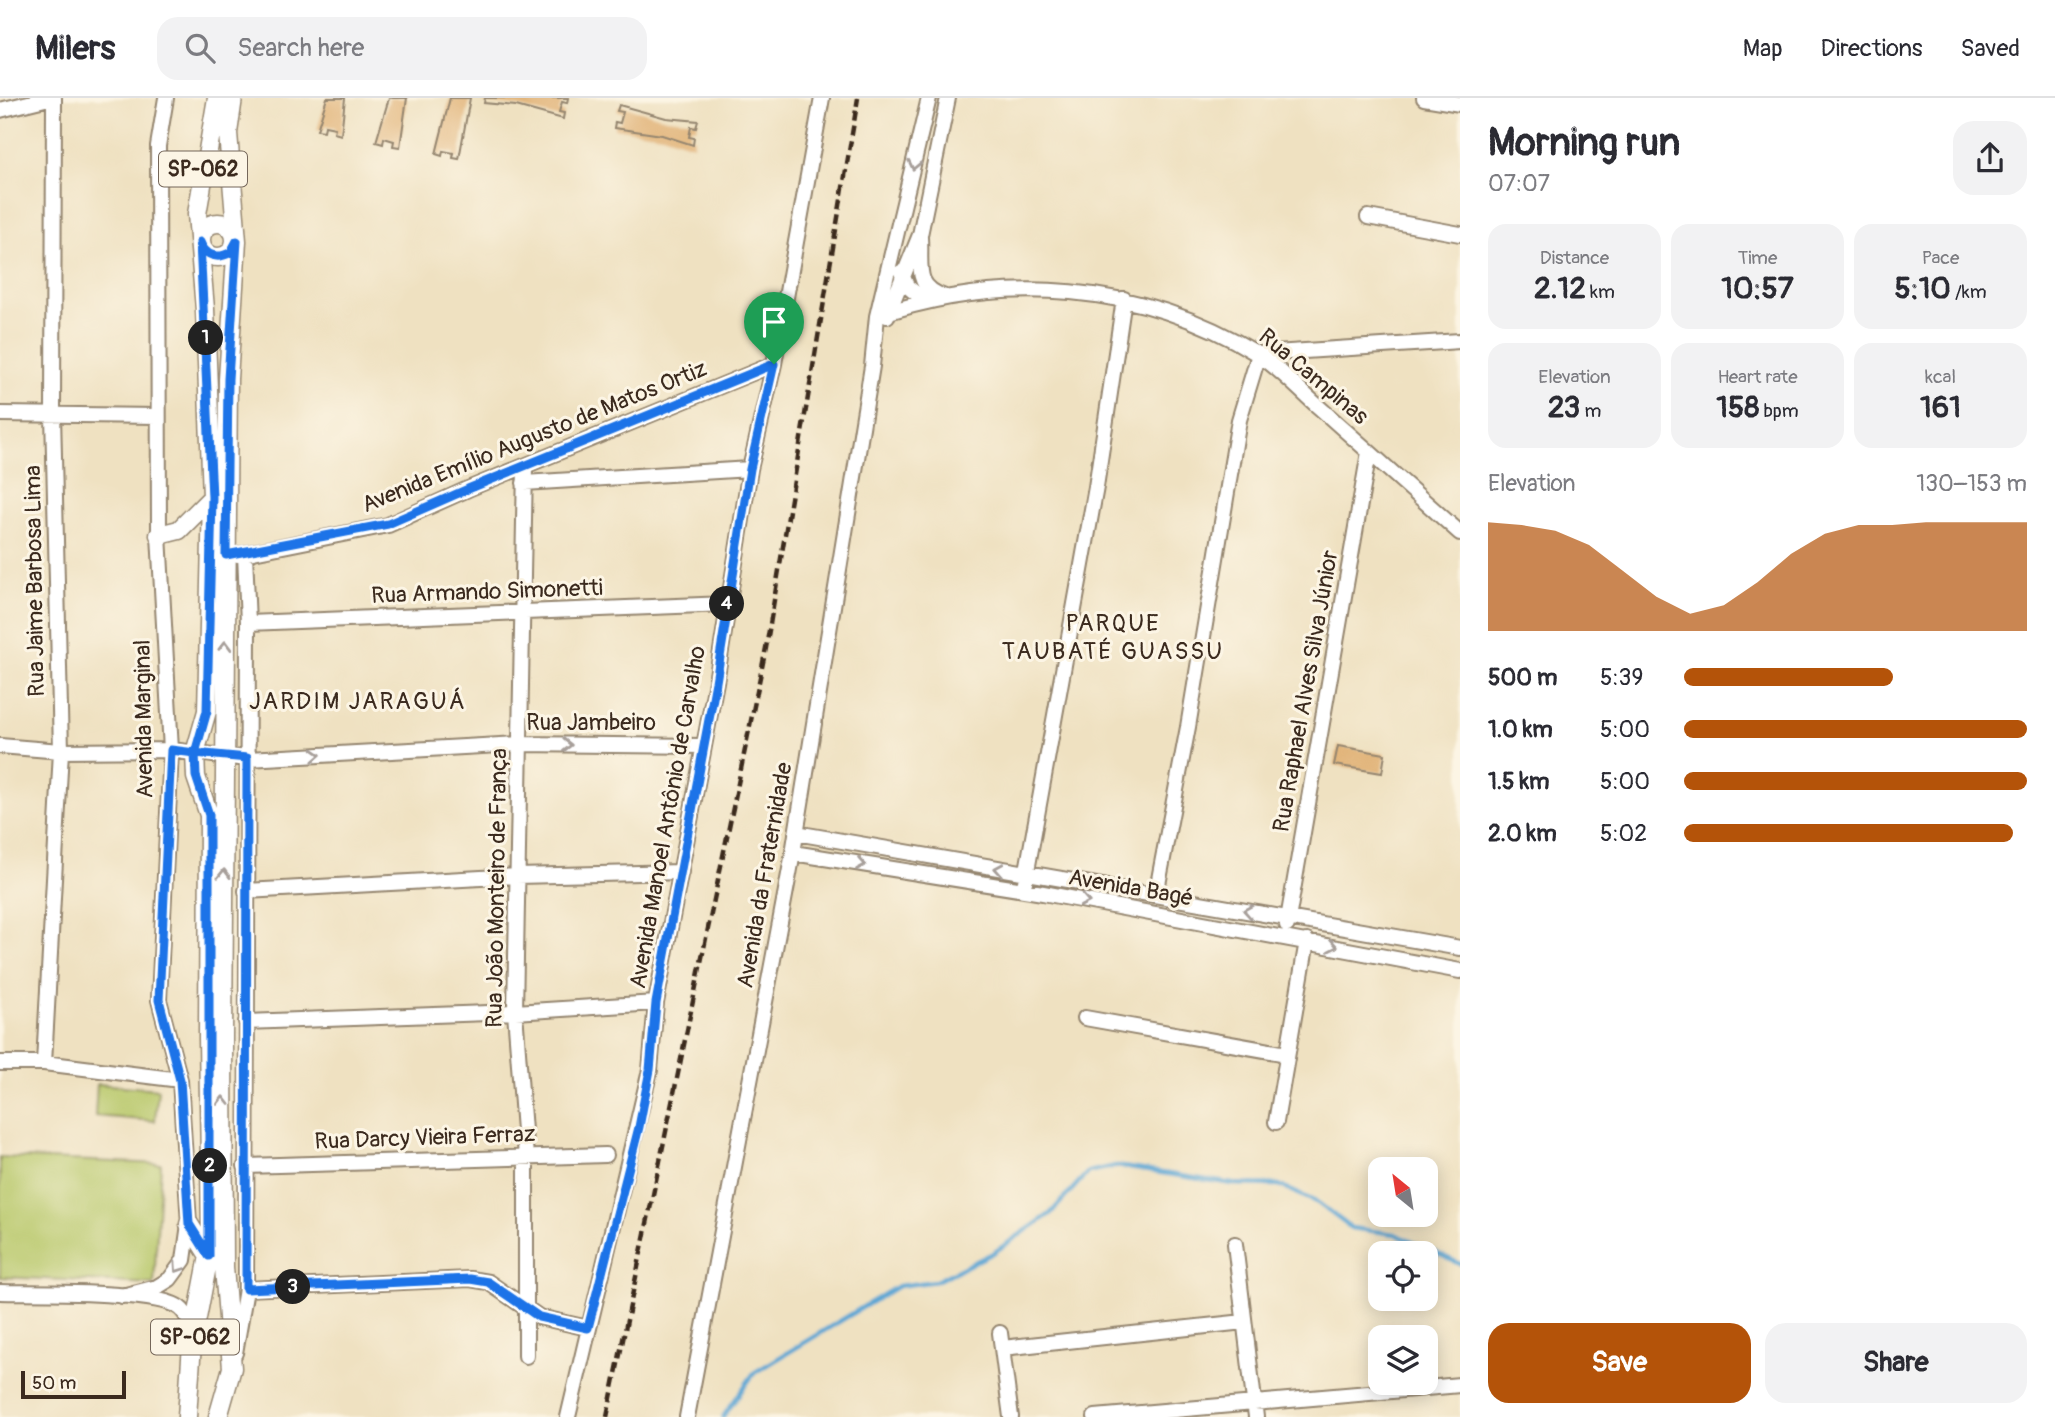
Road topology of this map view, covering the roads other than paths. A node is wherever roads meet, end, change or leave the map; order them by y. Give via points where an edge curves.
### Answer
1 (51, 98) edge
2 (166, 98) edge
3 (217, 98) edge
4 (233, 98) edge
5 (822, 98) edge
6 (929, 98) edge
7 (948, 98) edge
8 (1424, 98) edge
9 (1460, 104) edge
10 (0, 110) edge
11 (907, 194) junction
12 (1368, 217) dead end
13 (1460, 234) edge
14 (920, 235) junction
15 (237, 241) junction
16 (200, 242) junction
17 (901, 278) junction
18 (947, 298) junction
19 (1124, 299) junction
20 (926, 302) junction
21 (883, 314) junction
22 (1460, 341) edge
23 (1259, 354) junction
24 (774, 364) junction
25 (0, 414) edge
26 (53, 414) junction
27 (159, 416) junction
28 (1369, 452) junction
29 (525, 466) junction
30 (750, 469) junction
31 (524, 483) junction
32 (212, 497) junction
33 (1460, 533) edge
34 (159, 535) junction
35 (245, 554) junction
36 (226, 555) junction
37 (727, 604) junction
38 (522, 613) junction
39 (248, 623) junction
40 (520, 744) junction
41 (0, 746) edge
42 (704, 746) junction
43 (171, 750) junction
44 (61, 751) junction
45 (195, 753) junction
46 (225, 757) junction
47 (247, 758) junction
48 (796, 833) junction
49 (793, 853) junction
50 (681, 872) junction
51 (1027, 874) junction
52 (517, 876) junction
53 (246, 891) junction
54 (1024, 891) junction
55 (1156, 895) junction
56 (1288, 918) junction
57 (1284, 937) junction
58 (1307, 941) junction
59 (1460, 948) edge
60 (1460, 971) edge
61 (656, 1003) junction
62 (515, 1012) junction
63 (1085, 1018) dead end
64 (246, 1022) junction
65 (1287, 1054) junction
66 (0, 1063) edge
67 (44, 1063) junction
68 (180, 1080) junction
69 (1276, 1122) dead end
70 (607, 1154) dead end
71 (526, 1157) junction
72 (245, 1166) junction
73 (189, 1224) junction
74 (1235, 1244) dead end
75 (217, 1262) junction
76 (246, 1289) junction
77 (0, 1292) edge
78 (122, 1296) junction
79 (524, 1310) junction
80 (1244, 1322) junction
81 (588, 1328) junction
82 (193, 1340) junction
83 (229, 1343) junction
84 (526, 1356) dead end
85 (232, 1368) junction
86 (1460, 1385) edge
87 (190, 1391) junction
88 (1255, 1410) edge
89 (219, 1412) edge
90 (187, 1417) edge
91 (568, 1417) edge
92 (687, 1417) edge
93 (1012, 1417) edge
94 (1095, 1417) edge

1 - 10 street
1 - 26 street, Rua Jaime Barbosa Lima
2 - 27 street, Avenida Marginal via 158,146
3 - 16 main road, SP-062 via 201,176
4 - 15 main road, SP-062 via 228,133
5 - 24 street, Avenida Manoel Antônio de Carvalho
6 -> 11 street, Avenida da Fraternidade
7 - 14 street, Avenida da Fraternidade
8 - 9 street
11 - 17 street
11 - 21 street, Avenida da Fraternidade
12 - 13 street
14 - 17 street, Avenida da Fraternidade
14 - 18 street via 924,286
15 - 16 main road via 231,252 219,257 206,253
15 - 16 main road via 232,228 220,223 208,226
15 - 36 main road, SP-062 via 228,379
16 - 32 main road, SP-062
17 - 20 street
17 - 21 street, Avenida da Fraternidade
18 - 19 street, Rua Campinas via 1048,288
18 - 20 street, Rua Campinas
19 - 23 street, Rua Campinas via 1175,314
19 - 51 street via 1096,487
20 - 21 street, Rua Campinas
21 - 48 street, Avenida da Fraternidade via 875,339
22 - 23 street
23 - 28 street, Rua Campinas
23 - 55 street via 1239,420
24 - 29 street, Avenida Emílio Augusto de Matos Ortiz
24 - 30 street, Avenida Manoel Antônio de Carvalho
25 - 26 street
26 - 27 street
26 - 44 street, Rua Jaime Barbosa Lima
27 - 34 street, Avenida Marginal
28 - 33 street, Rua Campinas
28 - 56 street, Rua Raphael Alves Silva Júnior
29 - 31 street, Rua João Monteiro de França
29 - 35 street, Avenida Emílio Augusto de Matos Ortiz via 388,524
30 - 31 street
30 - 37 street, Avenida Manoel Antônio de Carvalho
31 - 38 street, Rua João Monteiro de França
32 - 34 main road via 179,530
32 - 45 main road, SP-062 via 207,711
34 - 43 street, Avenida Marginal
35 - 36 street, Avenida Emílio Augusto de Matos Ortiz
35 - 39 street
46 -> 36 main road, SP-062
37 - 38 street, Rua Armando Simonetti
37 - 42 street, Avenida Manoel Antônio de Carvalho
38 - 39 street, Rua Armando Simonetti
38 - 40 street, Rua João Monteiro de França
39 - 47 street
40 -> 42 street, Rua Jambeiro
47 -> 40 street, Rua Jambeiro
40 - 52 street, Rua João Monteiro de França
41 - 44 street, Rua Jambeiro
42 - 50 street, Avenida Manoel Antônio de Carvalho
43 - 44 street, Rua Jambeiro
43 - 45 street, Rua Jambeiro
43 - 68 street, Avenida Marginal via 159,1000
44 - 67 street, Rua Jaime Barbosa Lima
45 - 46 street, Rua Jambeiro
45 - 75 main road, SP-062 via 196,776 209,815
46 - 47 street, Rua Jambeiro
75 -> 46 main road, SP-062
47 - 53 street
48 - 49 street, Avenida da Fraternidade
51 -> 48 street, Avenida Bagé
49 -> 54 street, Avenida Bagé
49 - 92 street, Avenida da Fraternidade
50 - 52 street
50 - 61 street, Avenida Manoel Antônio de Carvalho
51 - 54 street
51 - 55 street, Avenida Bagé
52 - 53 street
52 - 62 street, Rua João Monteiro de França
53 - 64 street
54 -> 57 street, Avenida Bagé
56 -> 55 street, Avenida Bagé
56 - 57 street, Rua Raphael Alves Silva Júnior
56 - 59 street, Avenida Bagé
57 - 58 street, Avenida Bagé
58 -> 60 street, Avenida Bagé
58 - 65 street
61 - 62 street
61 - 81 street, Avenida Manoel Antônio de Carvalho via 639,1127
62 - 64 street
62 - 71 street, Rua João Monteiro de França
63 - 65 street
64 - 72 street
65 - 69 street
66 - 67 street
67 - 68 street
68 - 73 street, Avenida Marginal
70 - 71 street, Rua Darcy Vieira Ferraz
71 - 72 street, Rua Darcy Vieira Ferraz
71 - 79 street, Rua João Monteiro de França
72 - 76 street
73 - 75 main road
73 -> 78 street, Avenida Marginal via 184,1260 170,1279 158,1287
74 - 80 street
75 - 82 main road, SP-062
75 - 83 main road, SP-062
76 - 79 street via 470,1279 502,1290
76 - 85 street
77 - 78 street
78 - 82 street via 171,1303 182,1309
79 - 81 street
79 - 84 street, Rua João Monteiro de França
80 - 88 street
80 - 93 street via 1001,1341
81 - 91 street, Avenida Manoel Antônio de Carvalho
82 - 83 main road, SP-062
82 - 87 main road, SP-062
83 - 85 main road, SP-062
85 - 89 main road, SP-062
86 - 88 street
87 - 89 main road, SP-062 via 199,1404
87 - 90 main road, SP-062
88 - 94 street

